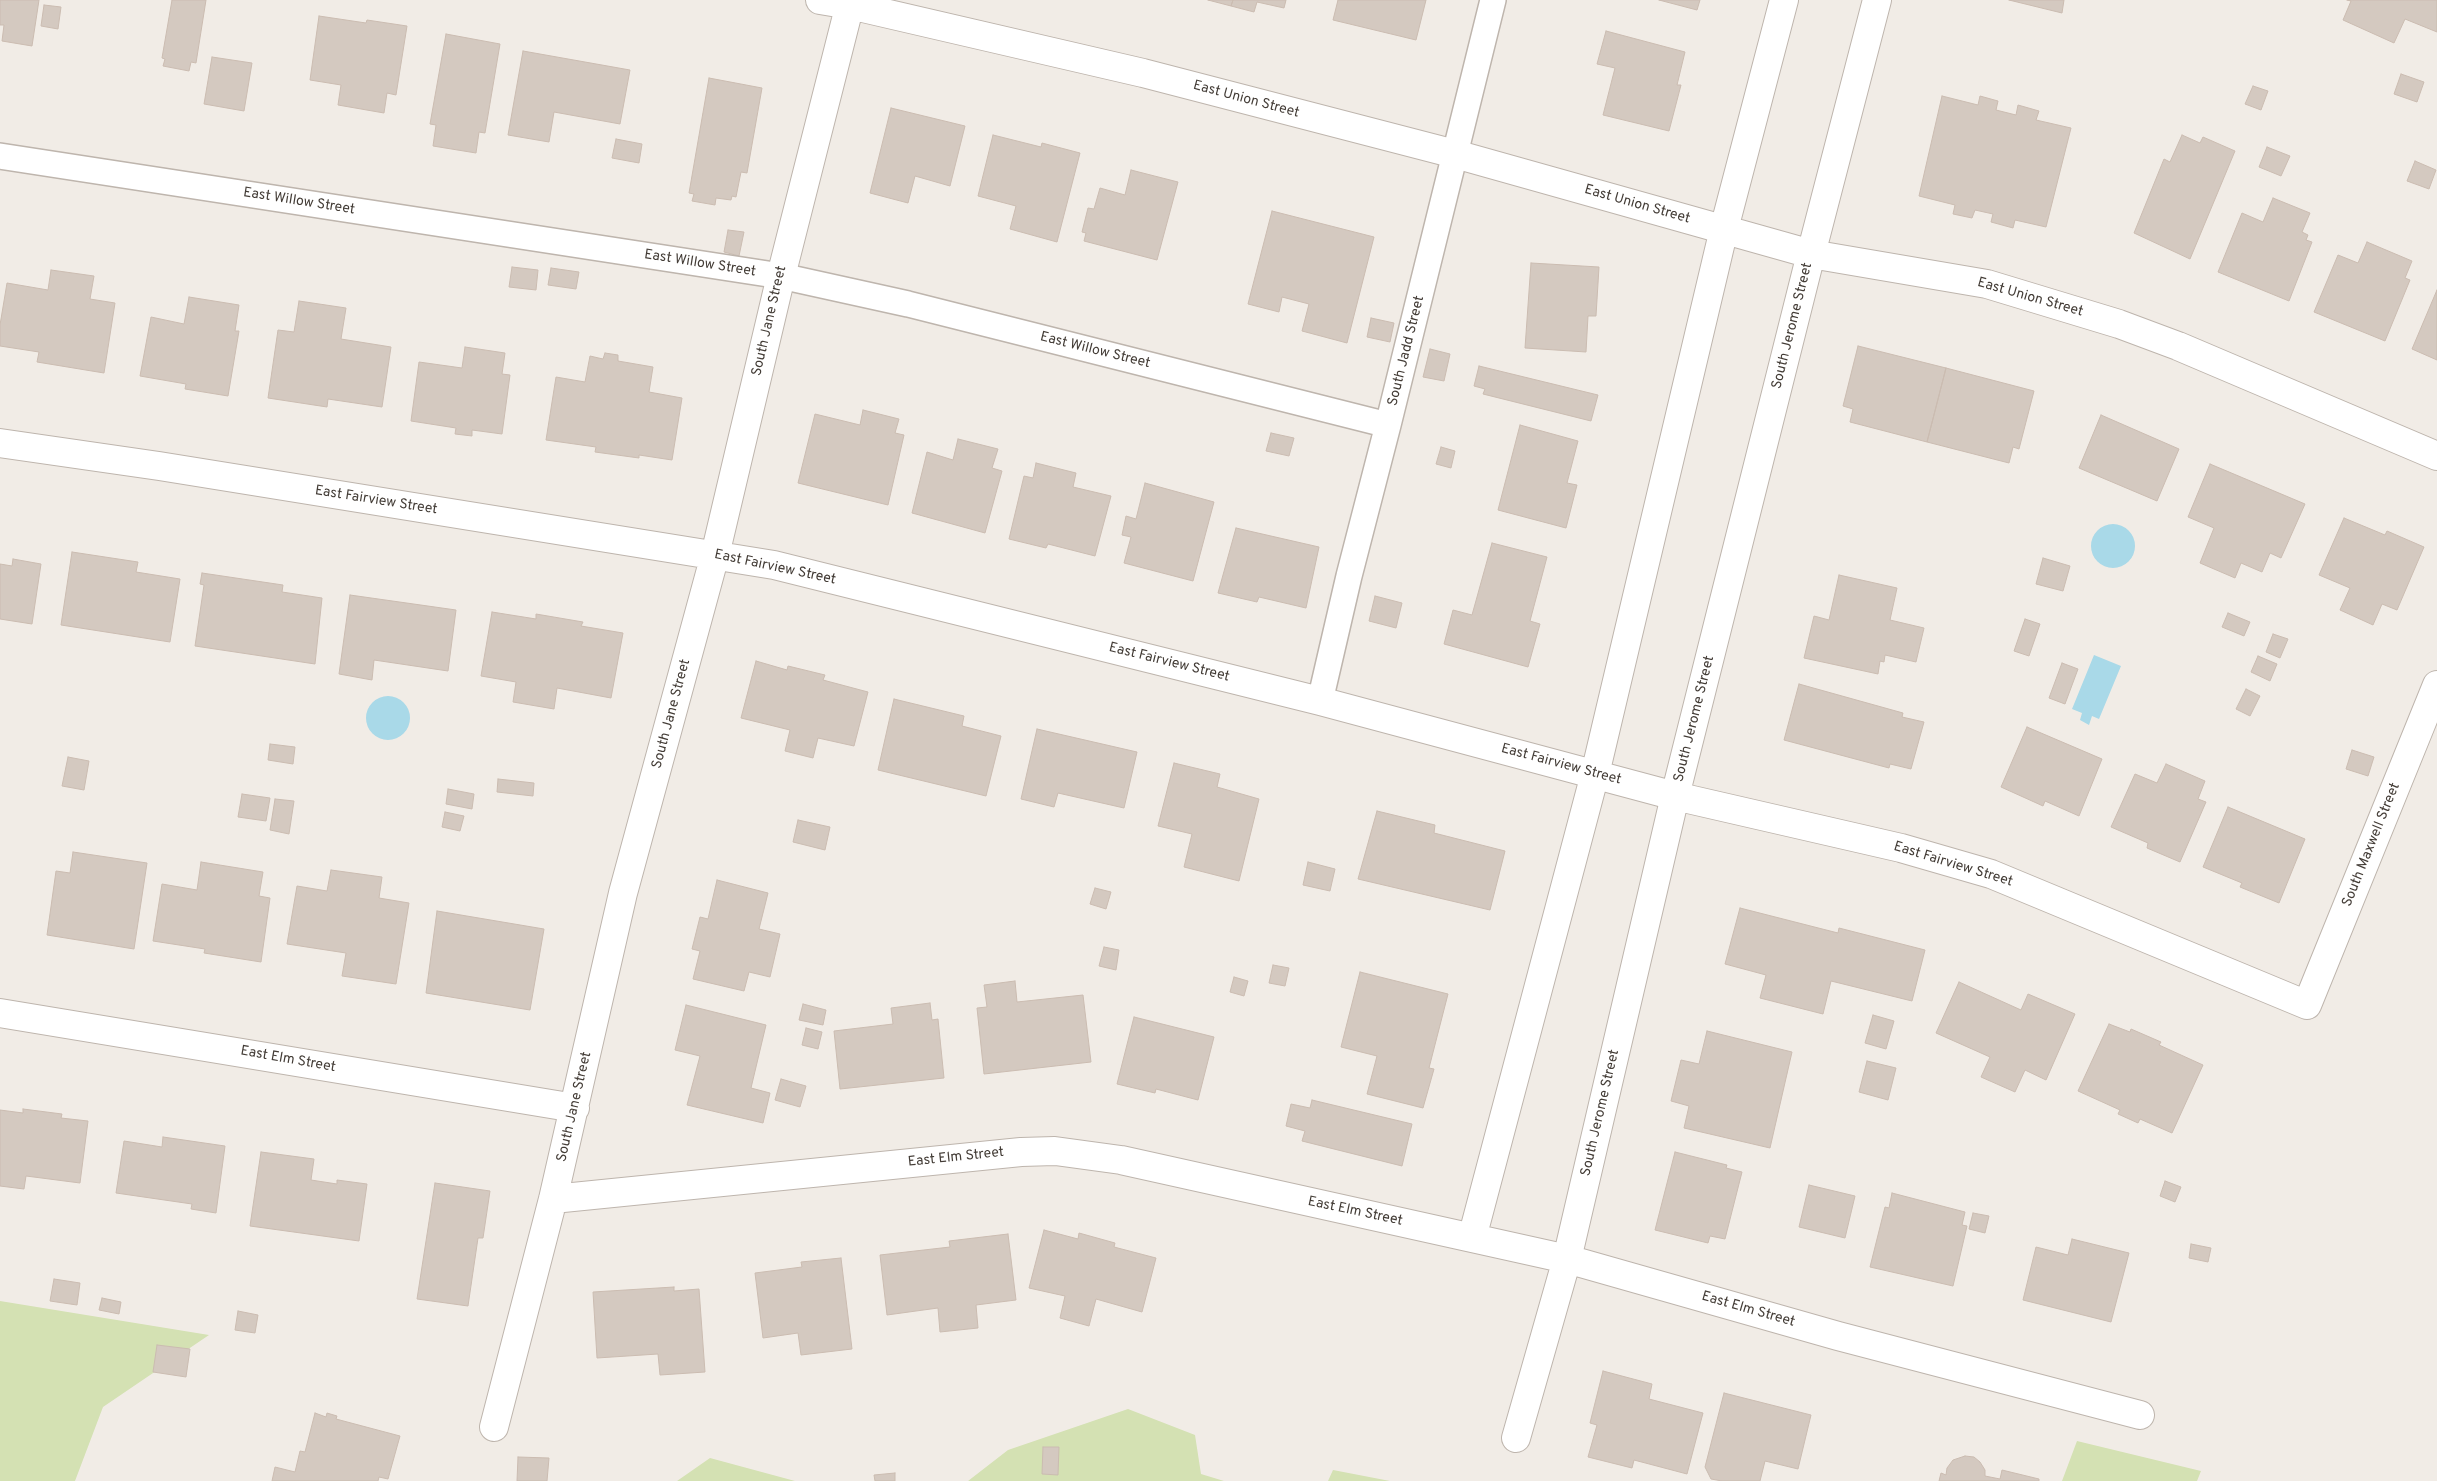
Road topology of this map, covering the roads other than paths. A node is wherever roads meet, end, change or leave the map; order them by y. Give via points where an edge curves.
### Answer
1 (820, 0) edge
2 (1493, 0) edge
3 (1784, 0) edge
4 (1877, 0) edge
5 (850, 2) edge
6 (1455, 154) junction
7 (0, 156) edge
8 (1724, 229) junction
9 (1811, 254) junction
10 (781, 276) junction
11 (1388, 425) junction
12 (0, 443) edge
13 (2437, 456) edge
14 (716, 555) junction
15 (2437, 685) edge
16 (1320, 701) junction
17 (1596, 774) junction
18 (1675, 796) junction
19 (2307, 1004) joint
20 (0, 1014) edge
21 (575, 1108) junction
22 (553, 1200) junction
23 (1472, 1238) junction
24 (1566, 1259) junction
25 (2140, 1415) dead end
26 (494, 1427) dead end
27 (1516, 1438) dead end

1 - 5 street, East Union Street
2 - 6 lane, South Jadd Street
3 - 8 street
4 - 9 street, South Jerome Street
5 - 6 street, East Union Street via 1143,73
5 - 10 street, South Jane Street
6 - 8 street, East Union Street
6 - 11 lane, South Jadd Street
7 - 10 lane, East Willow Street
8 - 9 street, East Union Street
8 - 17 street
9 - 13 street, East Union Street via 1987,284 2119,324
9 - 18 street, South Jerome Street
10 - 11 lane, East Willow Street via 908,304
10 - 14 street, South Jane Street
11 - 16 lane, South Jadd Street
12 - 14 street, East Fairview Street
14 - 16 street, East Fairview Street via 774,565
14 - 21 street, South Jane Street via 623,893
15 - 19 street, South Maxwell Street
16 - 17 street, East Fairview Street
17 - 18 street, East Fairview Street
17 - 23 street
18 - 19 street, East Fairview Street via 1901,848 1991,874
18 - 24 street, South Jerome Street
20 - 21 street, East Elm Street
21 - 22 street, South Jane Street
22 - 23 street, East Elm Street via 1055,1151 1122,1160
22 - 26 street, South Jane Street
23 - 24 street, East Elm Street
24 - 25 street, East Elm Street via 1838,1336
24 - 27 street, South Jerome Street

